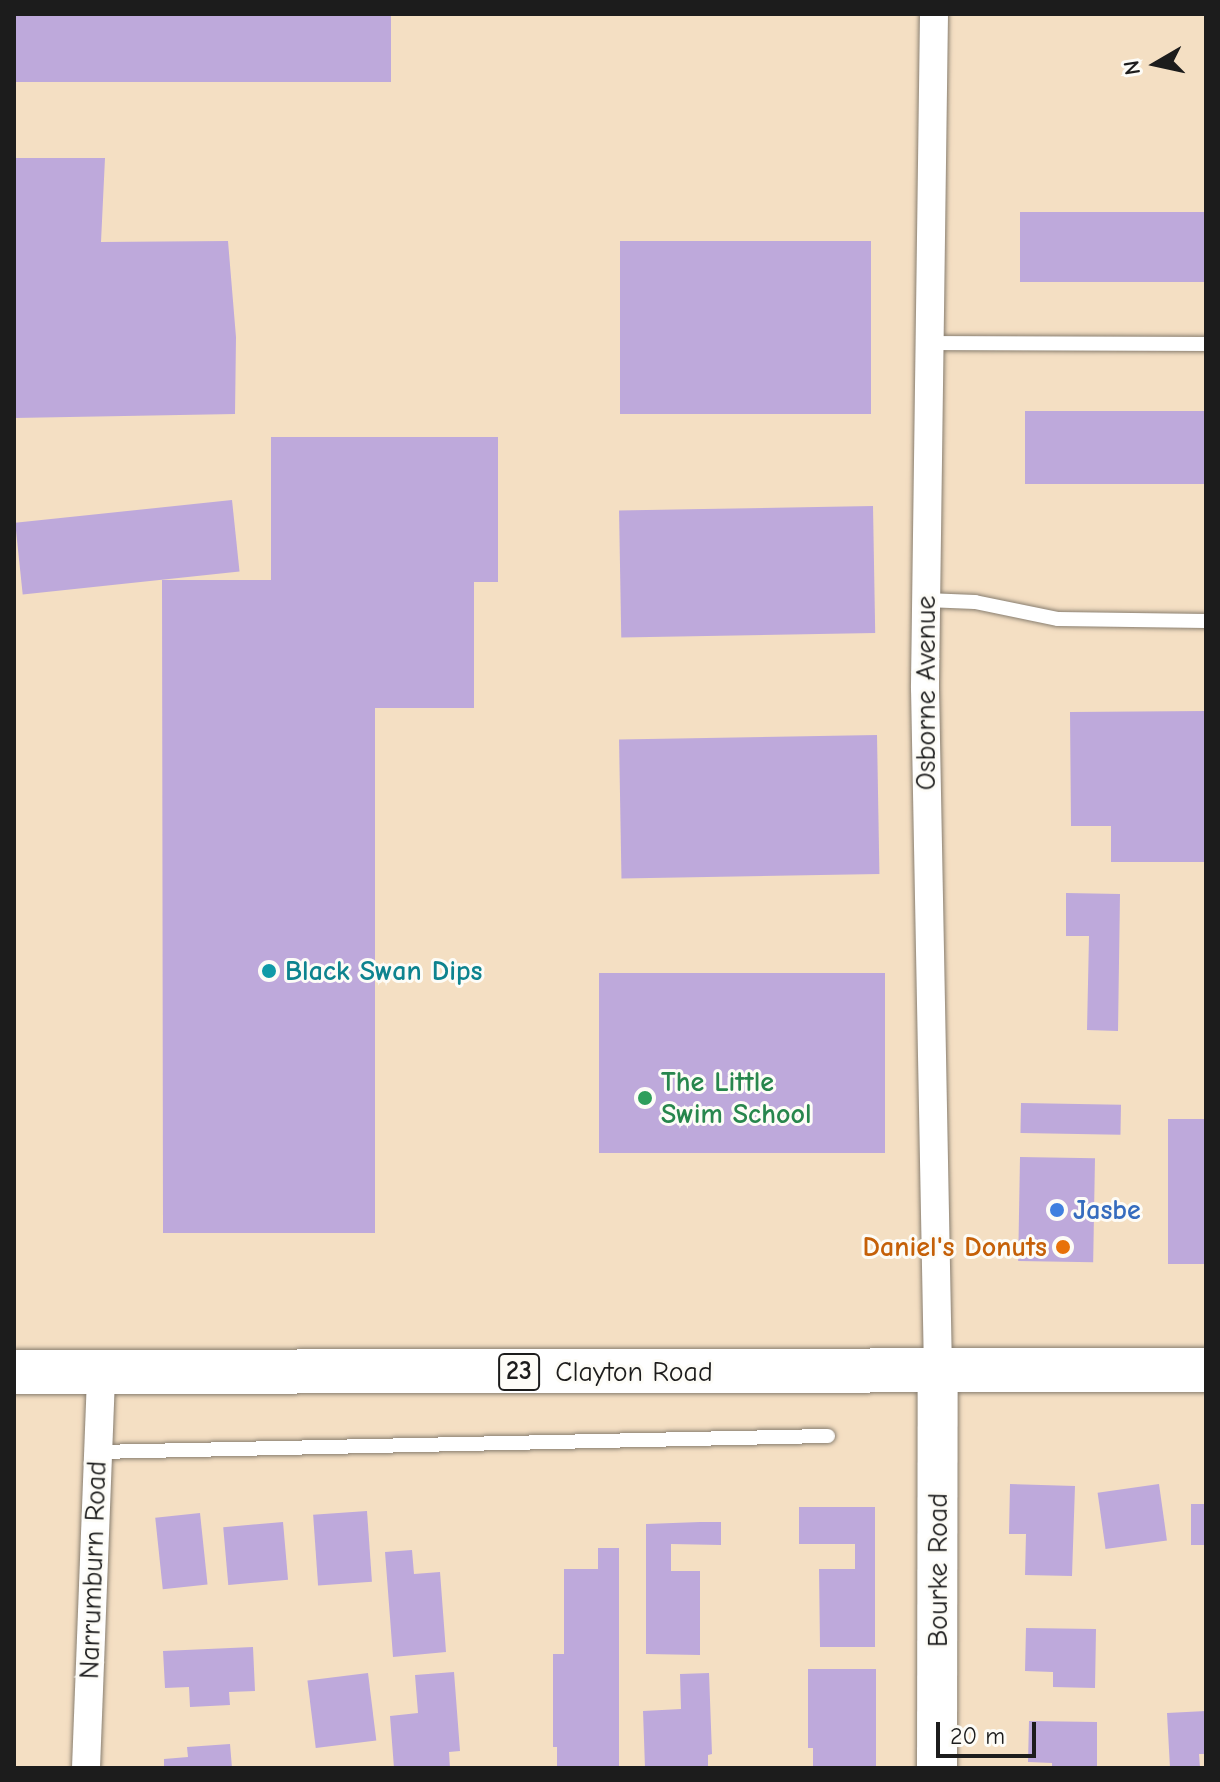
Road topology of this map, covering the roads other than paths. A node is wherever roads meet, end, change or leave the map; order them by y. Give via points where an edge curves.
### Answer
1 (934, 14) edge
2 (928, 343) junction
3 (1206, 344) edge
4 (926, 600) junction
5 (1206, 621) edge
6 (1206, 1370) edge
7 (938, 1371) junction
8 (14, 1372) edge
9 (101, 1372) junction
10 (828, 1436) dead end
11 (98, 1452) junction
12 (86, 1768) edge
13 (937, 1768) edge

1 - 2 street, Osborne Avenue
2 - 3 lane
2 - 4 street, Osborne Avenue
4 - 5 lane via 975,602 1058,619
4 - 7 street, Osborne Avenue
6 - 7 main road, Clayton Road / 23
7 - 9 main road, Clayton Road / 23
7 - 13 main road, Bourke Road
8 - 9 main road, Clayton Road / 23
9 - 11 street, Narrumburn Road
10 - 11 lane
11 - 12 street, Narrumburn Road

